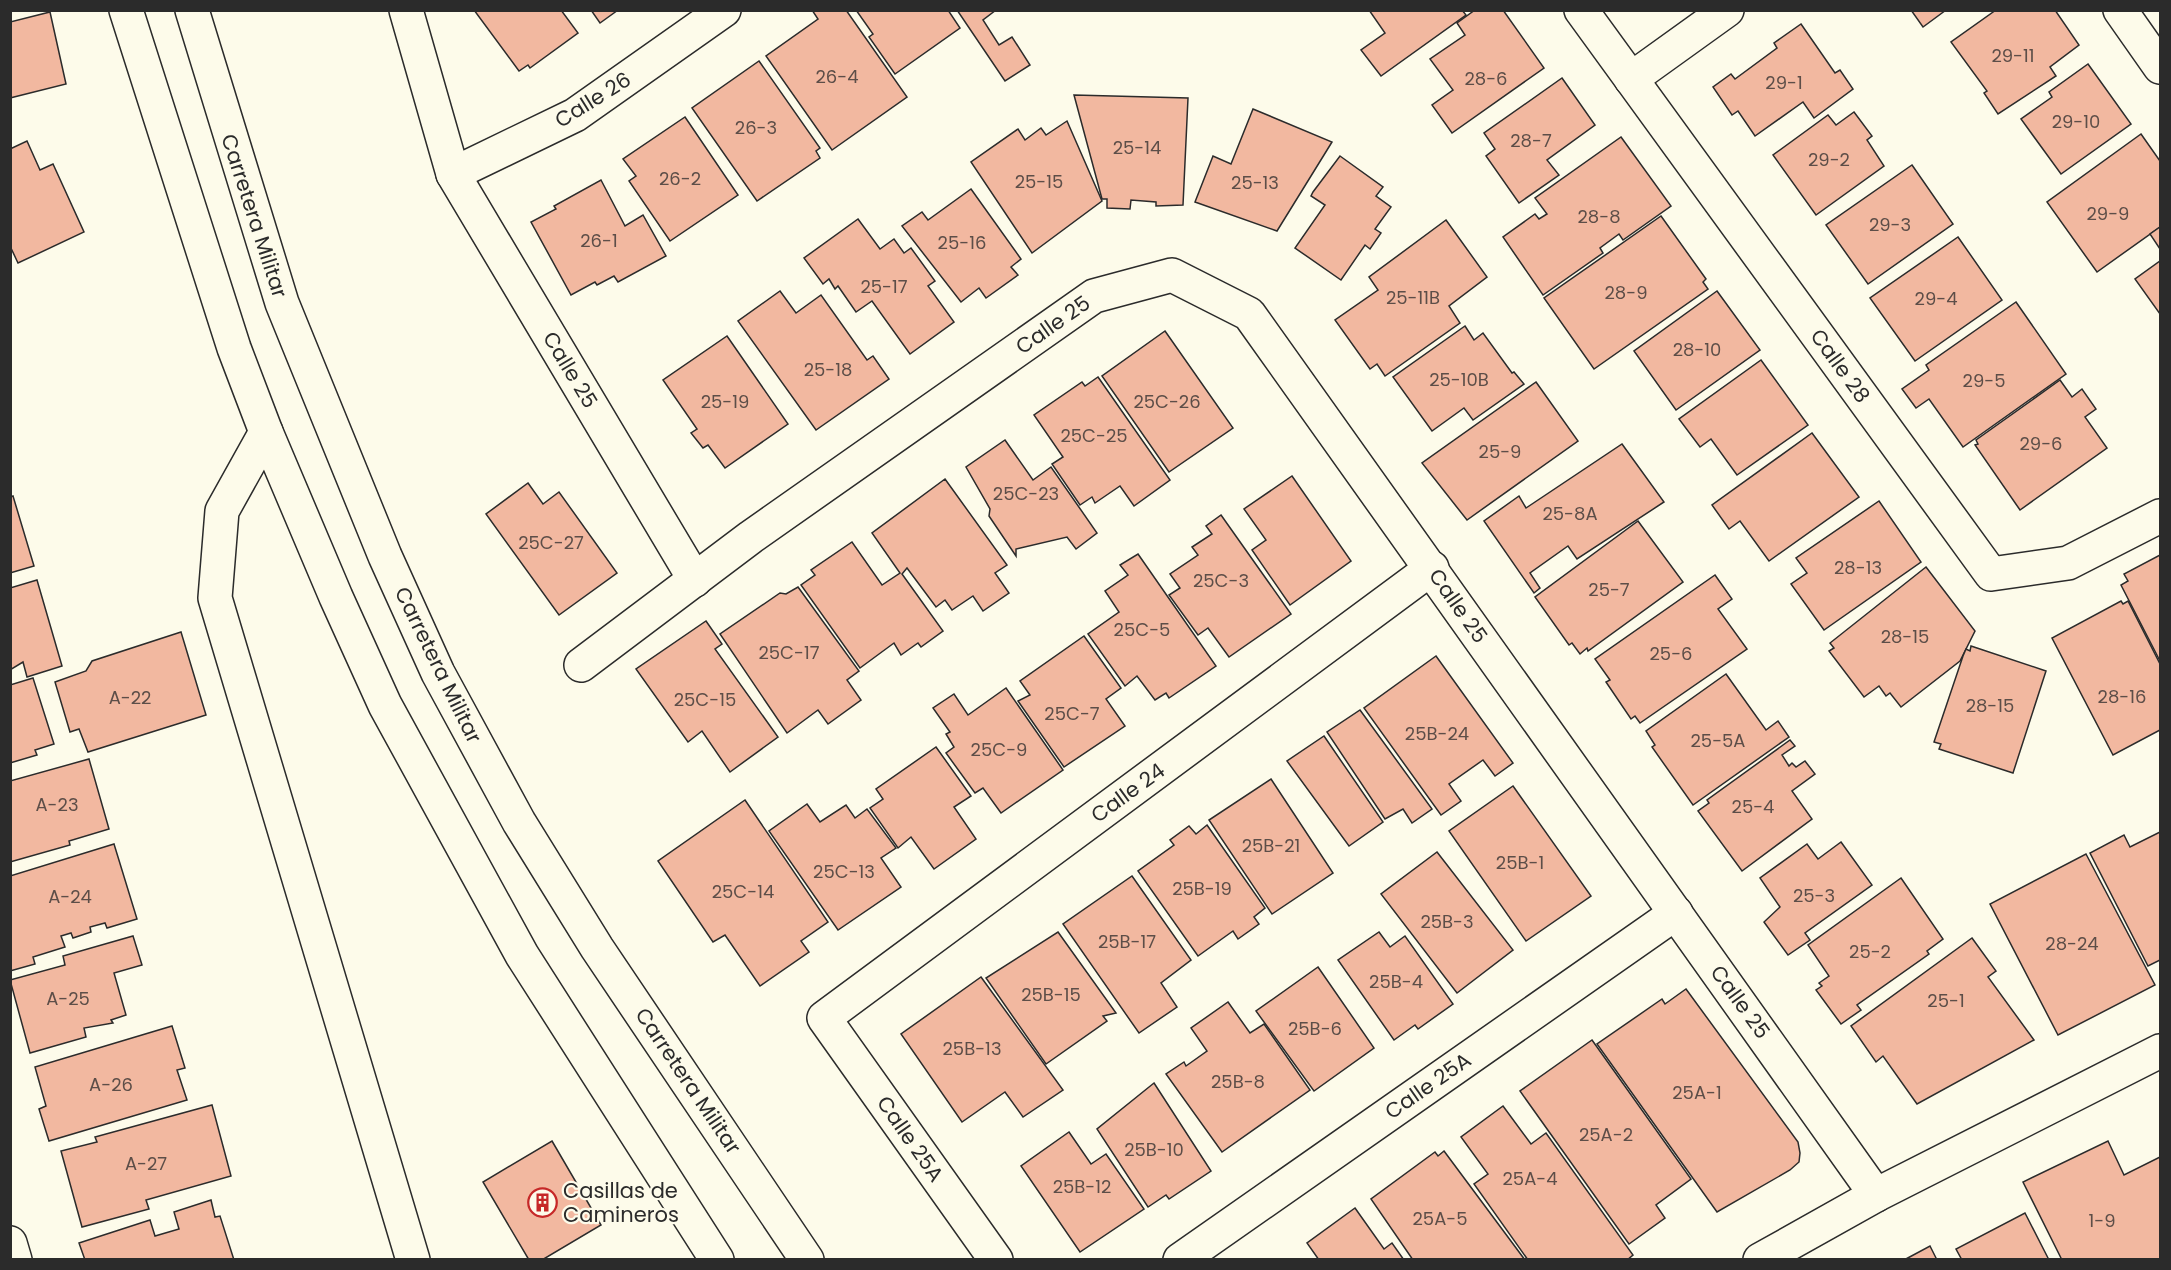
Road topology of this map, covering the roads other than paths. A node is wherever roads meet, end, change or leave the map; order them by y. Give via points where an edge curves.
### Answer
1 (126, 10) edge
2 (192, 10) edge
3 (406, 10) edge
4 (724, 10) edge
5 (1581, 10) edge
6 (1727, 10) edge
7 (2120, 10) edge
8 (2160, 67) edge
9 (1631, 79) junction
10 (453, 174) junction
11 (266, 432) junction
12 (2160, 516) edge
13 (1432, 568) junction
14 (695, 580) junction
15 (581, 664) dead end
16 (1676, 913) junction
17 (824, 1017) joint
18 (2160, 1050) edge
19 (1876, 1195) junction
20 (10, 1243) edge
21 (15, 1260) edge
22 (414, 1260) edge
23 (717, 1260) edge
24 (807, 1260) edge
25 (996, 1260) edge
26 (1180, 1260) edge
27 (1760, 1260) edge

1 - 11 street via 234,348
2 - 24 street, Carretera Militar via 282,303 385,556 438,673 519,822 597,948
3 - 10 street, Calle 25
4 - 10 street, Calle 26 via 575,115
5 - 9 street, Calle 28
6 - 9 street
7 - 8 street
9 - 12 street, Calle 28 via 1991,574 2068,563
10 - 14 street, Calle 25
11 - 22 street via 222,511 215,598
11 - 23 street via 385,705 522,956
13 - 14 street, Calle 25 via 1250,314 1172,275 1094,296
13 - 16 street, Calle 25
13 - 17 street, Calle 24
14 - 15 street
16 - 19 street, Calle 25
16 - 26 street, Calle 25A
17 - 25 street, Calle 25A
18 - 19 street
19 - 27 street
20 - 21 street

